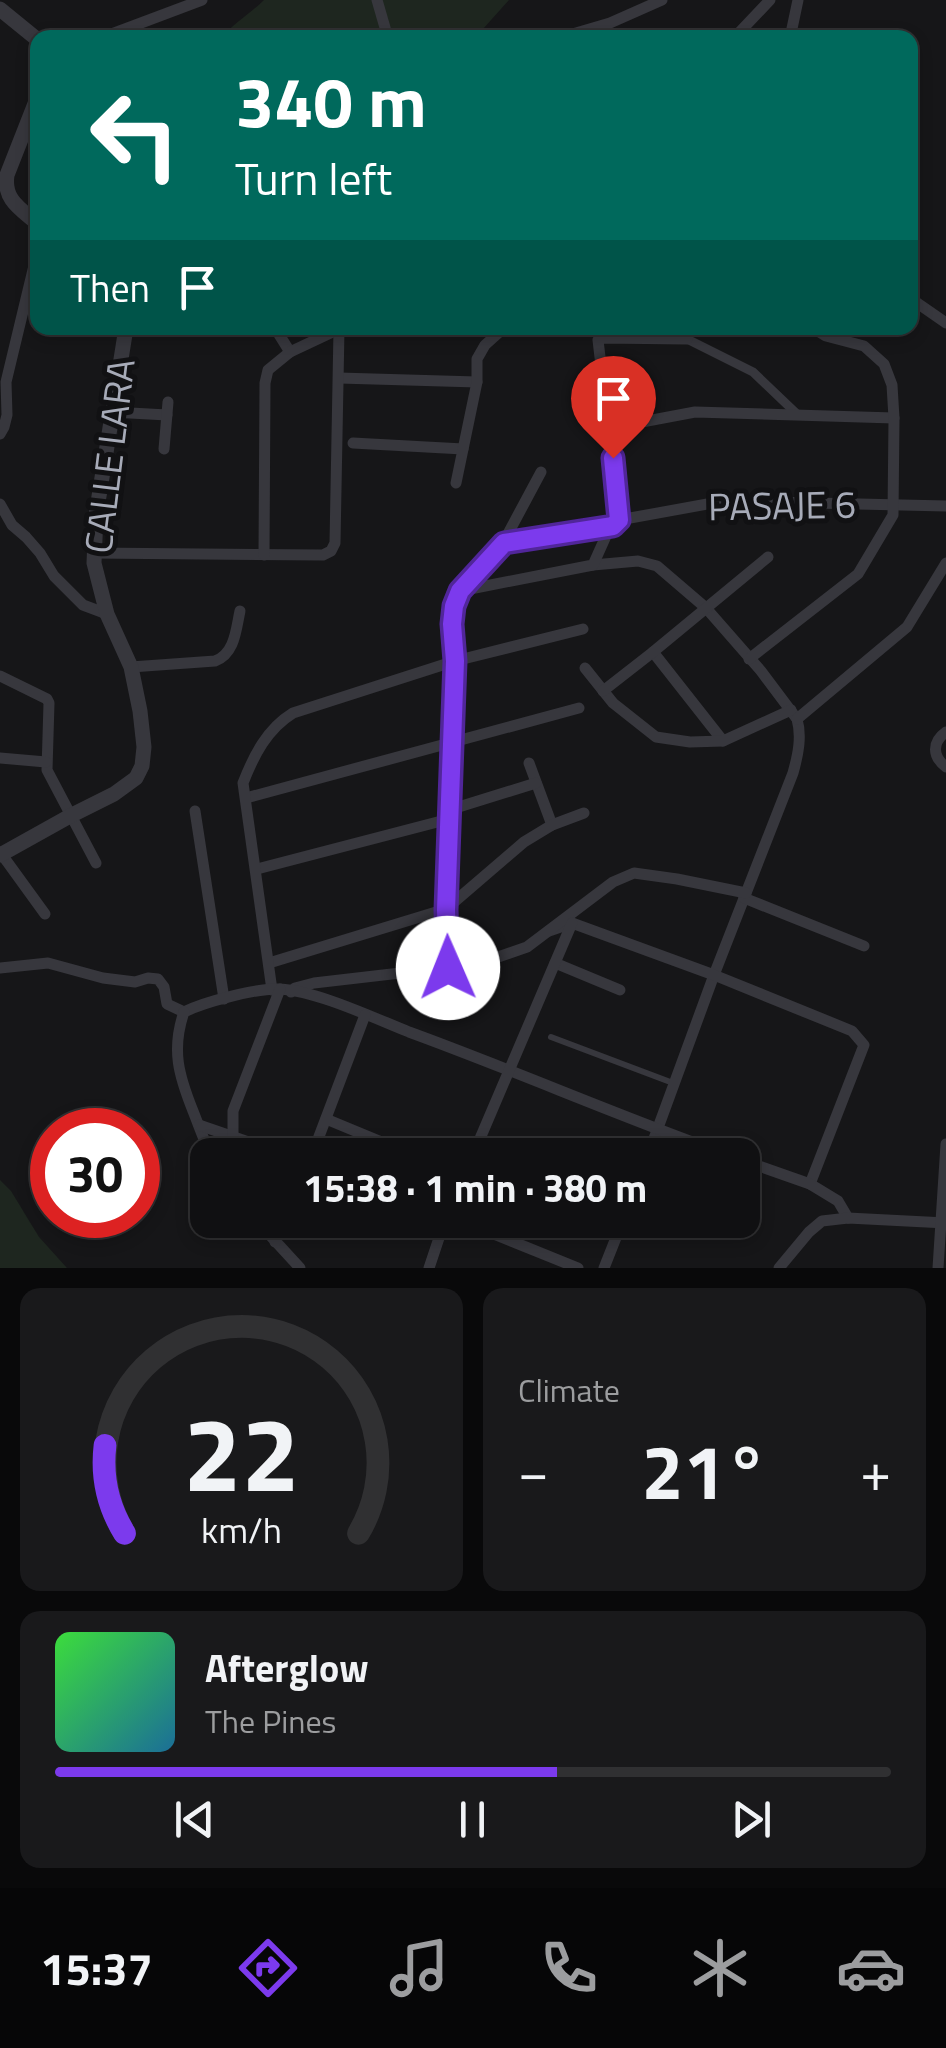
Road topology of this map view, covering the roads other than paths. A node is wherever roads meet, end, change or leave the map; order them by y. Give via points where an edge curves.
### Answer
1 (202, 0) edge
2 (377, 0) edge
3 (662, 0) edge
4 (770, 0) edge
5 (798, 0) edge
6 (0, 9) edge
7 (122, 30) edge
8 (386, 30) edge
9 (586, 30) edge
10 (742, 30) edge
11 (792, 30) edge
12 (30, 33) edge
13 (30, 116) edge
14 (30, 217) edge
15 (30, 275) edge
16 (918, 304) edge
17 (946, 323) edge
18 (125, 335) edge
19 (279, 335) edge
20 (325, 335) edge
21 (340, 335) edge
22 (497, 335) edge
23 (824, 335) edge
24 (687, 339) joint
25 (290, 352) junction
26 (338, 378) junction
27 (477, 382) junction
28 (112, 412) junction
29 (800, 416) junction
30 (894, 418) junction
31 (610, 428) junction
32 (0, 434) edge
33 (353, 443) dead end
34 (164, 449) dead end
35 (463, 450) junction
36 (541, 472) dead end
37 (456, 483) dead end
38 (0, 504) edge
39 (894, 504) junction
40 (946, 506) edge
41 (616, 523) junction
42 (6, 524) edge
43 (504, 543) junction
44 (93, 553) junction
45 (264, 555) junction
46 (768, 557) dead end
47 (946, 563) edge
48 (593, 565) junction
49 (460, 591) junction
50 (706, 608) junction
51 (240, 611) dead end
52 (106, 614) junction
53 (583, 629) dead end
54 (653, 652) junction
55 (749, 659) junction
56 (455, 661) junction
57 (130, 668) junction
58 (585, 668) dead end
59 (0, 676) edge
60 (603, 691) junction
61 (580, 708) dead end
62 (794, 715) junction
63 (946, 732) edge
64 (723, 741) junction
65 (452, 742) junction
66 (0, 758) edge
67 (46, 762) junction
68 (528, 762) dead end
69 (946, 767) edge
70 (536, 783) junction
71 (246, 798) junction
72 (195, 811) dead end
73 (584, 813) dead end
74 (449, 814) junction
75 (70, 816) junction
76 (552, 826) junction
77 (0, 854) edge
78 (96, 863) dead end
79 (257, 869) junction
80 (745, 896) junction
81 (446, 910) junction
82 (45, 914) dead end
83 (572, 923) junction
84 (549, 931) junction
85 (864, 946) dead end
86 (269, 963) junction
87 (555, 963) junction
88 (0, 968) edge
89 (448, 968) junction
90 (714, 975) junction
91 (281, 990) junction
92 (620, 990) dead end
93 (224, 999) junction
94 (184, 1012) junction
95 (365, 1015) junction
96 (551, 1037) dead end
97 (510, 1069) junction
98 (674, 1084) junction
99 (326, 1119) junction
100 (199, 1125) junction
101 (658, 1130) junction
102 (233, 1135) junction
103 (205, 1138) edge
104 (241, 1138) edge
105 (319, 1138) edge
106 (372, 1138) edge
107 (480, 1138) edge
108 (655, 1138) edge
109 (680, 1138) edge
110 (946, 1144) edge
111 (760, 1166) edge
112 (810, 1184) junction
113 (848, 1218) junction
114 (943, 1222) edge
115 (271, 1238) edge
116 (276, 1238) edge
117 (439, 1238) edge
118 (504, 1238) edge
119 (615, 1238) edge
120 (274, 1242) junction
121 (300, 1268) edge
122 (428, 1268) edge
123 (578, 1268) edge
124 (604, 1268) edge
125 (779, 1268) edge
126 (938, 1268) edge

1 - 7 street
2 - 8 street
3 - 9 street
4 - 10 street
5 - 11 street
6 - 12 street
13 - 14 street via 6,184
15 - 32 street
16 - 17 street
18 - 28 street, CALLE LARA
19 - 25 street
20 - 25 street
21 - 26 street
22 - 27 street via 480,351
23 - 30 street via 864,346 884,364
24 - 29 street via 752,372
24 - 31 street via 598,342
25 - 45 street via 268,370 266,383
26 - 27 street
26 - 45 street via 336,543 323,555
27 - 35 street
28 - 34 street via 167,408
28 - 44 street, CALLE LARA
29 - 30 street
29 - 31 street via 695,412
30 - 39 street
31 - 41 street
33 - 35 street
35 - 37 street
36 - 43 street
38 - 42 street
39 - 40 street, PASAJE 6
39 - 41 street, PASAJE 6 via 724,501
39 - 55 street via 894,515 858,574
41 - 43 street, PASAJE 6
41 - 48 street
42 - 52 street via 26,536 83,604
43 - 49 street
44 - 45 street
44 - 52 street, CALLE LARA
46 - 50 street
47 - 62 street via 907,627
48 - 49 street
48 - 50 street via 657,566
49 - 56 street via 452,624
50 - 54 street
50 - 55 street
51 - 57 street via 224,658
52 - 57 street, CALLE LARA
53 - 56 street
54 - 60 street
54 - 64 street
55 - 62 street
56 - 65 street
56 - 71 street via 280,721 252,759 243,783
57 - 75 street, CALLE LARA via 142,766 114,794
58 - 60 street
59 - 67 street via 47,698
60 - 64 street via 656,737
61 - 65 street
62 - 64 street
62 - 80 street via 793,773
63 - 69 street via 934,748
65 - 71 street
65 - 74 street
66 - 67 street
67 - 75 street
68 - 70 street
70 - 74 street
70 - 76 street
71 - 79 street
72 - 93 street
73 - 76 street
74 - 79 street
74 - 81 street
75 - 77 street, CALLE LARA
75 - 78 street
76 - 81 street
77 - 82 street
79 - 86 street
80 - 84 street via 634,873
80 - 85 street
80 - 90 street
81 - 86 street
81 - 89 street
83 - 84 street
83 - 87 street
83 - 90 street
84 - 89 street via 527,947
86 - 91 street
87 - 92 street
87 - 97 street
88 - 94 street via 48,962 103,978 158,979 167,1004
89 - 91 street
90 - 98 street
90 - 112 street via 852,1031 864,1045
91 - 93 street
91 - 95 street
91 - 102 street via 233,1111
93 - 94 street
94 - 100 street via 176,1052
95 - 97 street
95 - 99 street
96 - 98 lane
97 - 101 street
97 - 107 street
98 - 101 street
99 - 105 street
99 - 106 street
100 - 102 street
100 - 103 street
101 - 108 street
101 - 109 street
102 - 104 street
110 - 114 street
111 - 112 street
112 - 113 street via 838,1201
113 - 114 street
113 - 125 street via 822,1221
114 - 126 street
115 - 120 street
116 - 120 street
117 - 122 street
118 - 123 street
119 - 124 street
120 - 121 street

